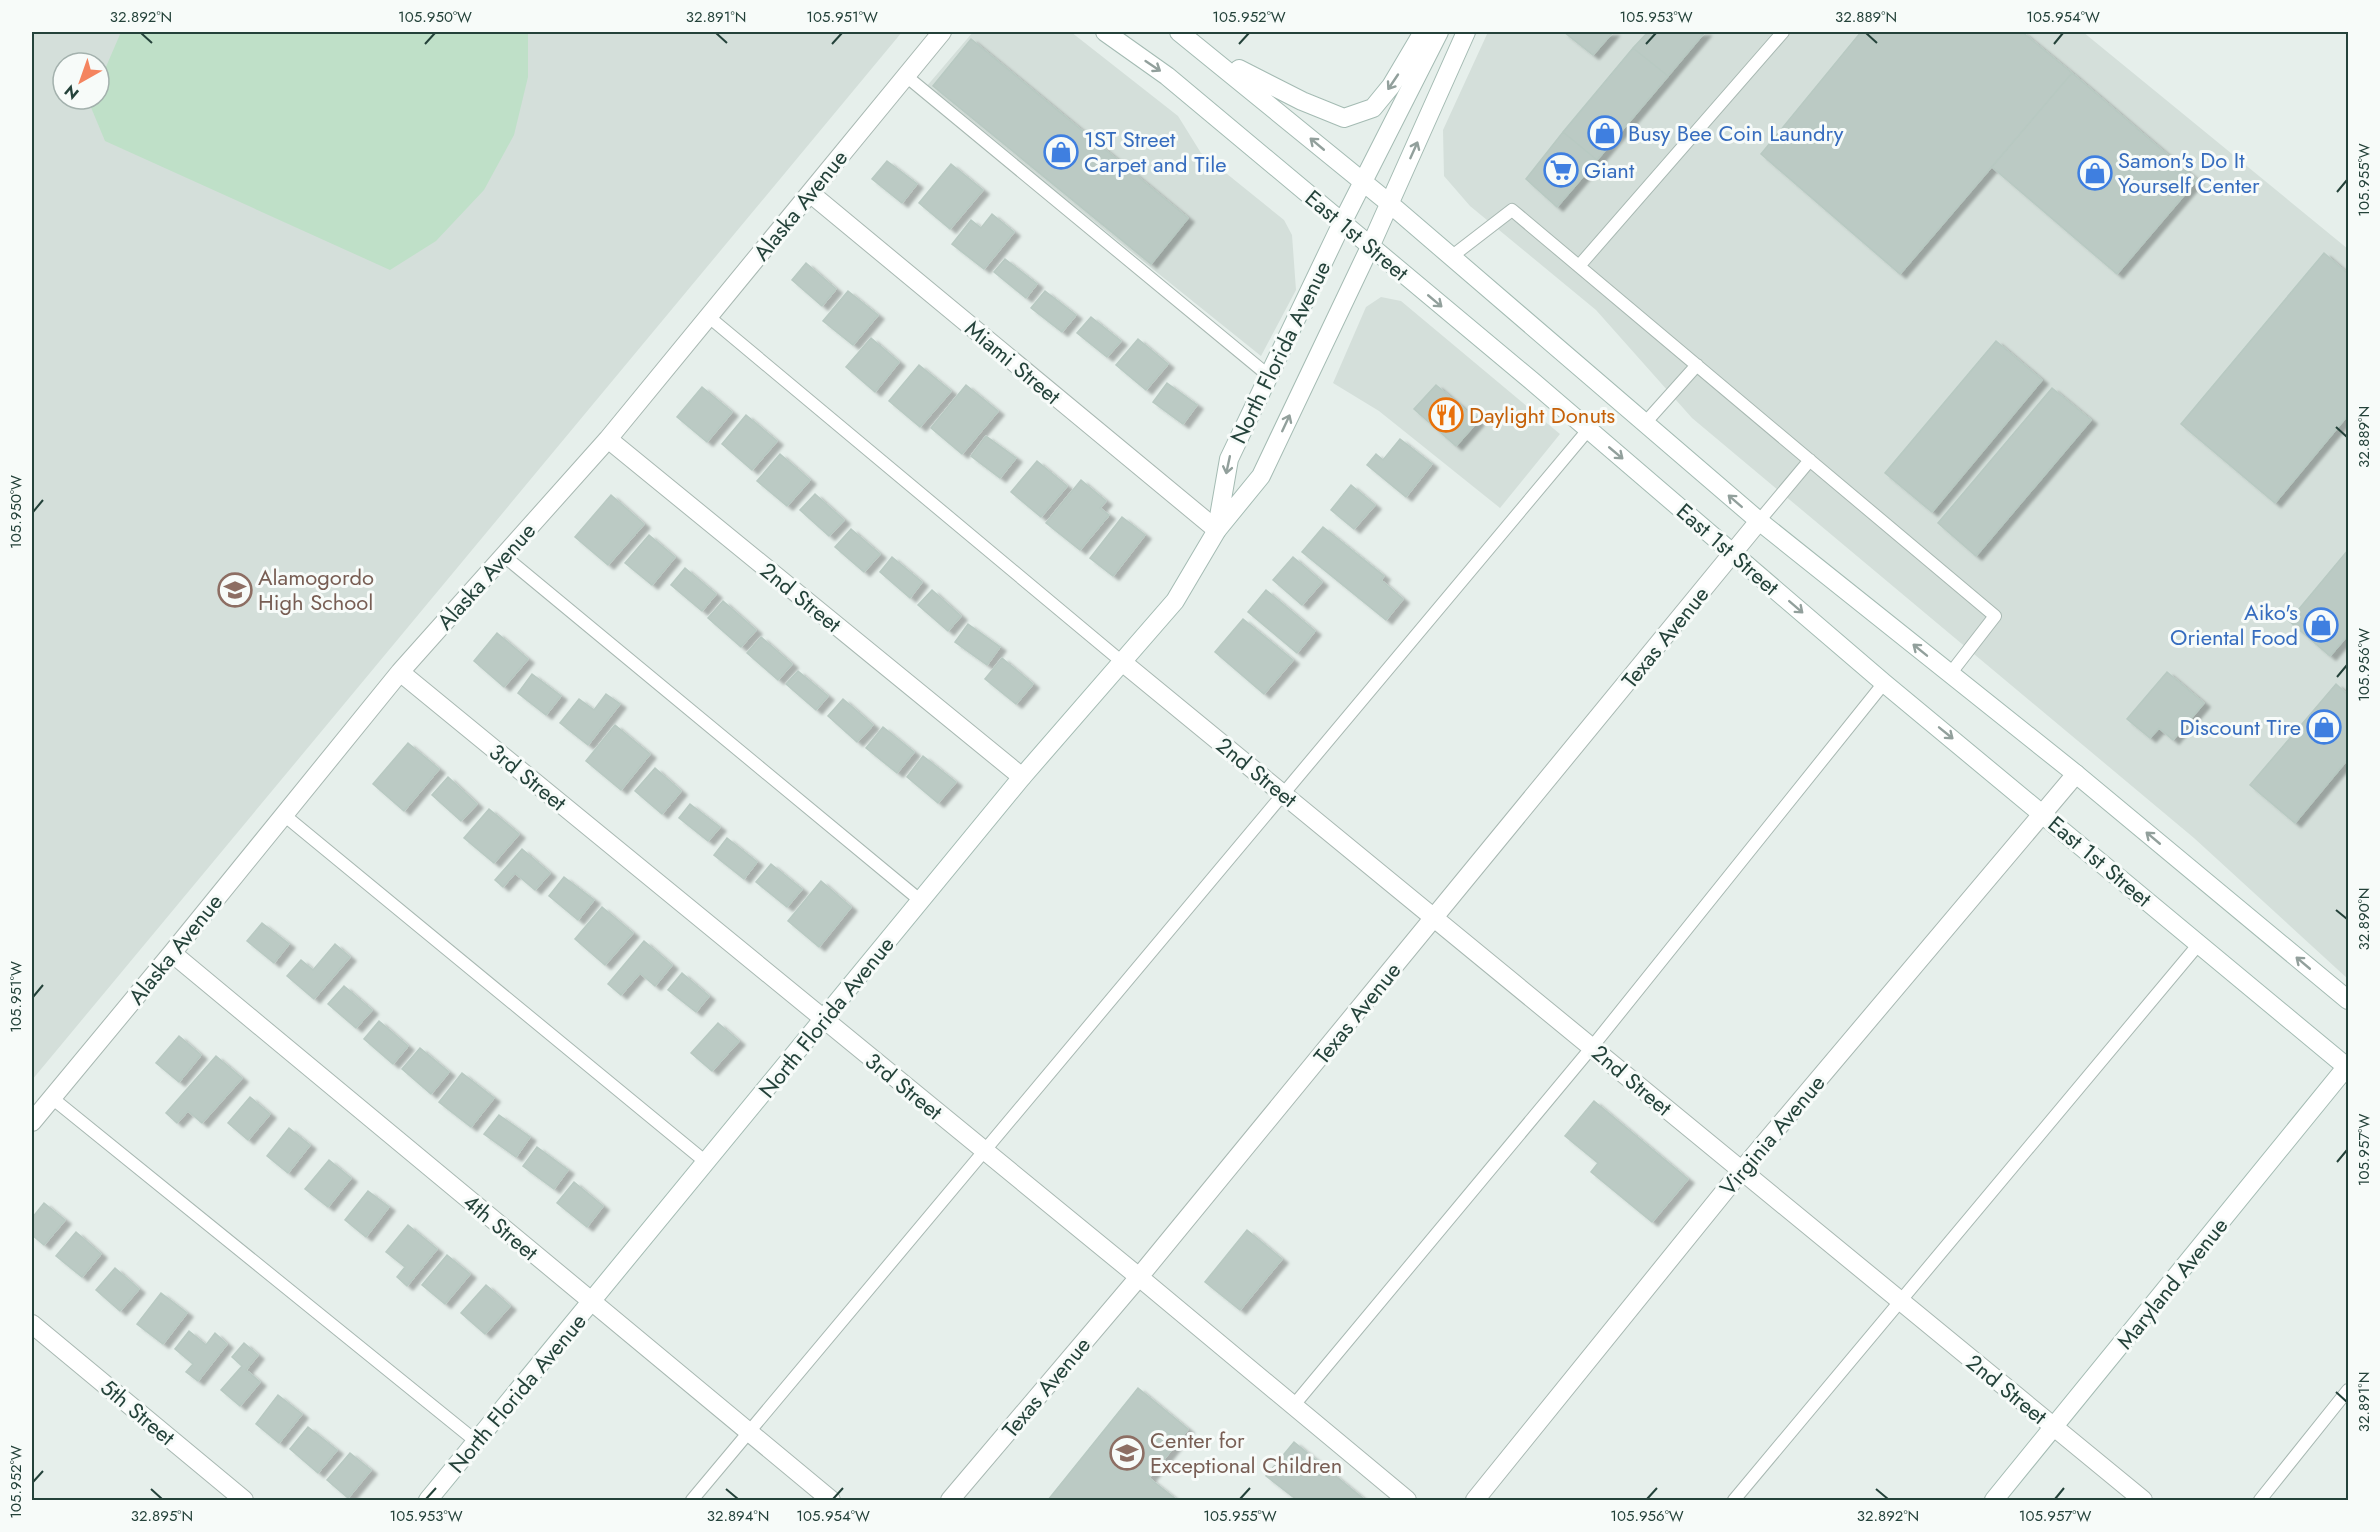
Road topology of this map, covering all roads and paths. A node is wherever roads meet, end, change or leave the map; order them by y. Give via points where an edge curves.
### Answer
1 (942, 32) edge
2 (1105, 32) edge
3 (1179, 32) edge
4 (1423, 32) edge
5 (1439, 32) edge
6 (1466, 32) edge
7 (1783, 32) edge
8 (1209, 54) junction
9 (906, 76) junction
10 (1363, 181) junction
11 (810, 193) junction
12 (1389, 203) junction
13 (1342, 223) junction
14 (1370, 247) junction
15 (1451, 256) junction
16 (1579, 266) junction
17 (709, 318) junction
18 (1697, 365) junction
19 (1269, 376) junction
20 (1644, 423) junction
21 (1588, 430) junction
22 (608, 439) junction
23 (1810, 460) junction
24 (1759, 521) junction
25 (1217, 530) junction
26 (1734, 553) junction
27 (504, 556) junction
28 (1121, 661) junction
29 (400, 672) junction
30 (1950, 674) junction
31 (1884, 683) junction
32 (2076, 774) junction
33 (1022, 777) junction
34 (1285, 795) junction
35 (2043, 813) junction
36 (284, 815) junction
37 (921, 901) junction
38 (1435, 918) junction
39 (2198, 945) junction
40 (172, 953) junction
41 (2349, 1000) edge
42 (824, 1021) junction
43 (1592, 1047) junction
44 (2348, 1067) edge
45 (52, 1098) junction
46 (32, 1122) edge
47 (985, 1152) junction
48 (707, 1163) junction
49 (1741, 1171) junction
50 (1139, 1277) junction
51 (592, 1302) junction
52 (1901, 1302) junction
53 (32, 1324) edge
54 (2349, 1390) edge
55 (1294, 1405) junction
56 (2054, 1428) junction
57 (749, 1433) junction
58 (477, 1442) junction
59 (244, 1500) edge
60 (428, 1500) edge
61 (692, 1500) edge
62 (831, 1500) edge
63 (950, 1500) edge
64 (1407, 1500) edge
65 (1474, 1500) edge
66 (1734, 1500) edge
67 (1994, 1500) edge
68 (2143, 1500) edge
69 (2260, 1500) edge

1 - 9 street, Alaska Avenue
2 -> 13 street, East 1st Street via 1167,76
3 - 8 street, East 1st Street
4 -> 8 street via 1373,108 1344,118
5 - 10 street, North Florida Avenue
12 -> 6 street, North Florida Avenue
7 - 16 lane
10 -> 8 street, East 1st Street
9 - 11 street, Alaska Avenue
9 - 19 lane
10 - 12 street, East 1st Street
10 - 13 street, North Florida Avenue
11 - 17 street, Alaska Avenue
11 - 25 street, Miami Street
12 - 14 street, North Florida Avenue
12 - 15 street, East 1st Street
13 - 14 street, East 1st Street
13 - 19 street, North Florida Avenue
14 -> 21 street, East 1st Street
25 -> 14 street, North Florida Avenue via 1261,476
15 - 16 lane via 1512,210
15 - 20 street, East 1st Street
16 - 18 lane
17 - 22 street, Alaska Avenue
17 - 28 lane
18 - 20 lane
18 - 23 lane
19 -> 25 street, North Florida Avenue via 1229,459
24 -> 20 street, East 1st Street
21 -> 26 street, East 1st Street
21 - 34 lane
22 - 27 street, Alaska Avenue
22 - 33 street, 2nd Street
23 - 24 lane
23 - 30 lane via 1995,616
24 - 26 street, Texas Avenue
30 -> 24 street, East 1st Street
25 - 28 street, North Florida Avenue via 1175,601
26 -> 31 street, East 1st Street
26 - 38 street, Texas Avenue
27 - 29 street, Alaska Avenue
27 - 37 lane
28 - 33 street, North Florida Avenue
28 - 34 street, 2nd Street
29 - 36 street, Alaska Avenue
29 - 42 street, 3rd Street
30 - 32 street, East 1st Street
31 -> 35 street, East 1st Street
31 - 43 lane
32 - 35 street, Virginia Avenue
41 -> 32 street, East 1st Street
33 - 37 street, North Florida Avenue
34 - 38 street, 2nd Street
34 - 47 lane
35 - 39 street, East 1st Street
35 - 49 street, Virginia Avenue
36 - 40 street, Alaska Avenue
36 - 48 lane
37 - 42 street, North Florida Avenue
38 - 43 street, 2nd Street
38 - 50 street, Texas Avenue
39 - 44 street, East 1st Street
39 - 52 lane
40 - 45 street, Alaska Avenue
40 - 51 street, 4th Street
42 - 47 street, 3rd Street
42 - 48 street, North Florida Avenue
43 - 49 street, 2nd Street
43 - 55 lane
44 - 56 street, Maryland Avenue
45 - 46 street, Alaska Avenue
45 - 58 lane
47 - 50 street, 3rd Street
47 - 57 lane
48 - 51 street, North Florida Avenue
49 - 52 street, 2nd Street
49 - 65 street, Virginia Avenue
50 - 55 street, 3rd Street
50 - 63 street, Texas Avenue
51 - 57 street, 4th Street
51 - 58 street, North Florida Avenue
52 - 56 street, 2nd Street
52 - 66 lane
53 - 59 street, 5th Street
54 - 69 lane
55 - 64 street, 3rd Street
56 - 67 street, Maryland Avenue
56 - 68 street, 2nd Street
57 - 61 lane
57 - 62 street, 4th Street
58 - 60 street, North Florida Avenue

